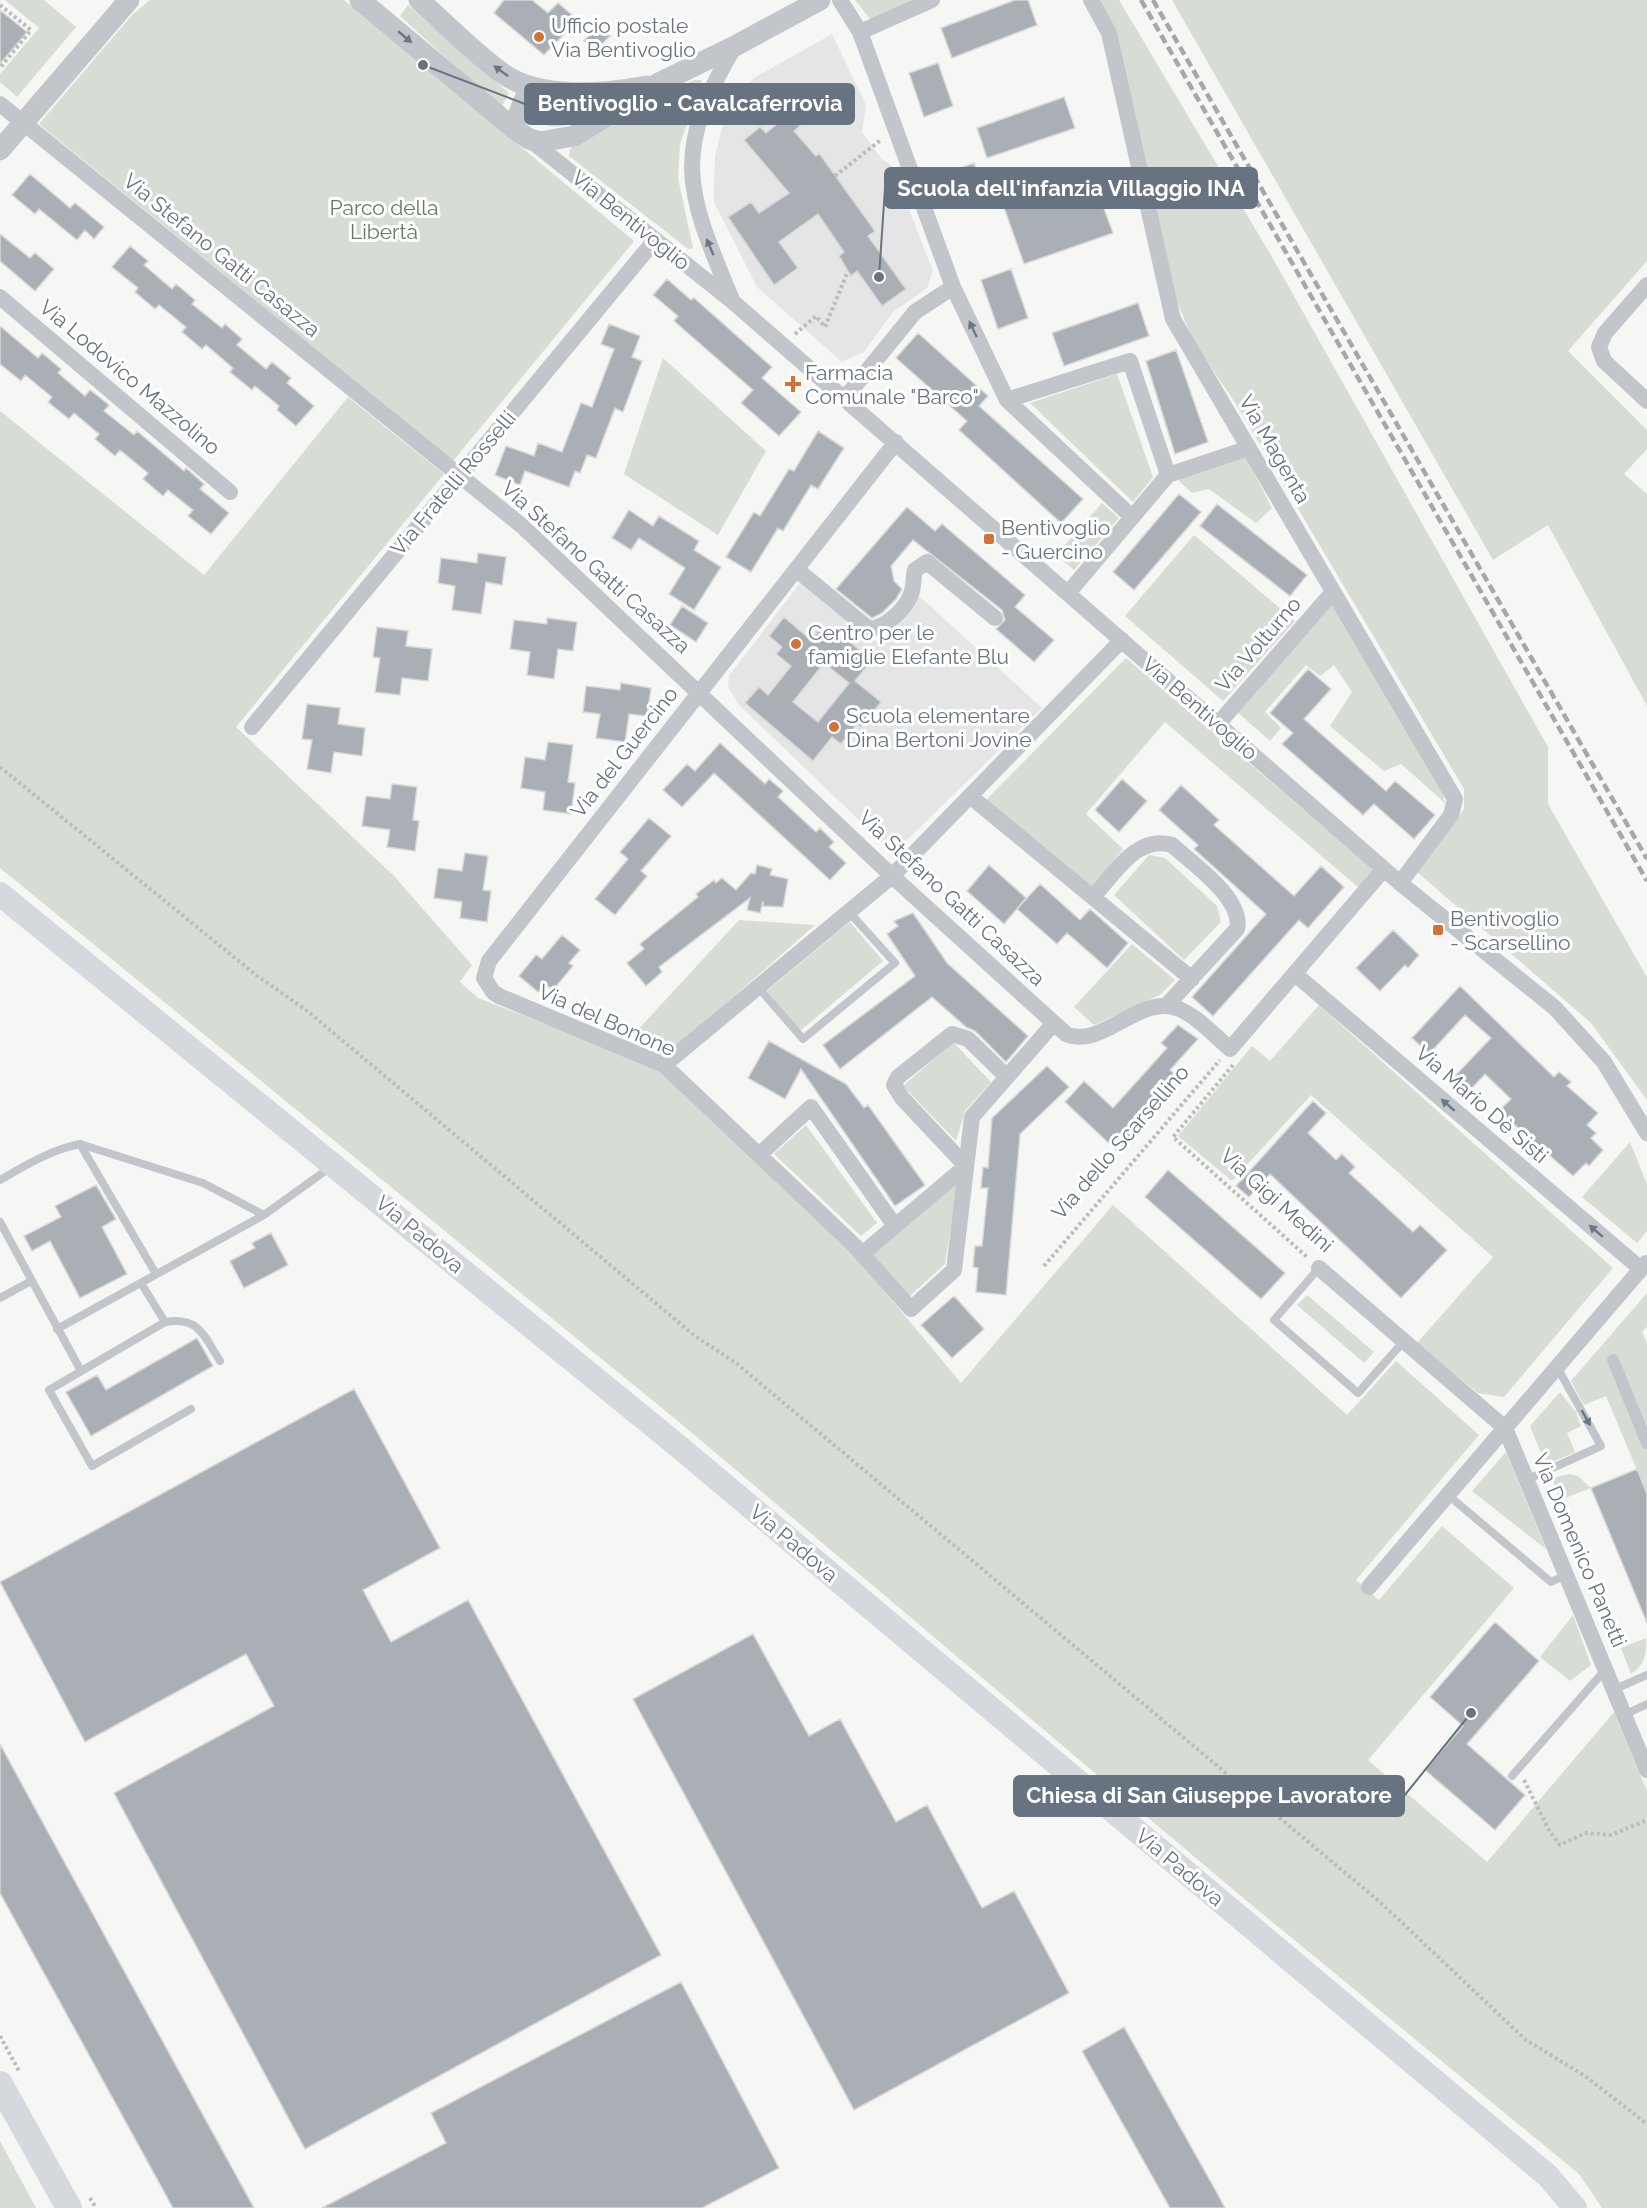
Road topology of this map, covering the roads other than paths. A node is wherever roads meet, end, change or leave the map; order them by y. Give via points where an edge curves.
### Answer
1 (129, 0) edge
2 (360, 0) edge
3 (419, 0) edge
4 (840, 0) edge
5 (932, 0) edge
6 (1091, 0) edge
7 (816, 2) edge
8 (860, 32) junction
9 (735, 46) junction
10 (659, 83) junction
11 (530, 86) junction
12 (0, 104) edge
13 (23, 122) junction
14 (521, 133) junction
15 (0, 150) edge
16 (655, 240) junction
17 (1647, 285) edge
18 (953, 287) junction
19 (0, 297) edge
20 (732, 301) junction
21 (845, 398) junction
22 (1007, 400) junction
23 (1647, 401) edge
24 (896, 442) junction
25 (1249, 448) junction
26 (459, 475) junction
27 (1168, 475) junction
28 (230, 492) dead end
29 (1132, 517) junction
30 (796, 569) junction
31 (1068, 593) junction
32 (1332, 593) junction
33 (995, 618) dead end
34 (1122, 640) junction
35 (700, 692) junction
36 (1218, 724) junction
37 (252, 727) dead end
38 (970, 796) junction
39 (1384, 869) junction
40 (892, 876) junction
41 (1400, 883) junction
42 (0, 894) edge
43 (1093, 897) junction
44 (849, 912) junction
45 (1295, 974) junction
46 (1192, 979) junction
47 (758, 987) junction
48 (513, 1002) joint
49 (1166, 1006) junction
50 (1054, 1023) junction
51 (664, 1065) junction
52 (1007, 1077) junction
53 (1647, 1133) edge
54 (80, 1144) junction
55 (759, 1155) junction
56 (335, 1164) junction
57 (966, 1166) junction
58 (0, 1180) edge
59 (264, 1215) junction
60 (0, 1222) edge
61 (895, 1226) junction
62 (862, 1254) junction
63 (1644, 1266) edge
64 (1319, 1268) joint
65 (156, 1274) junction
66 (31, 1281) junction
67 (141, 1283) junction
68 (0, 1298) edge
69 (165, 1322) junction
70 (57, 1329) junction
71 (1404, 1341) junction
72 (1613, 1360) dead end
73 (220, 1361) dead end
74 (1557, 1366) junction
75 (81, 1371) junction
76 (191, 1409) dead end
77 (1505, 1428) junction
78 (1647, 1443) edge
79 (1526, 1480) junction
80 (1448, 1495) junction
81 (1566, 1575) junction
82 (1368, 1587) dead end
83 (1605, 1670) junction
84 (1647, 1675) edge
85 (1613, 1690) junction
86 (1647, 1704) edge
87 (1624, 1714) junction
88 (1647, 1770) edge
89 (1512, 1776) dead end
90 (0, 2084) edge
91 (69, 2208) edge
92 (1575, 2208) edge

1 - 13 street
2 -> 14 street, Via Bentivoglio
11 -> 3 street via 504,75
4 - 8 street
5 - 8 street
6 - 25 street, Via Magenta via 1109,33 1173,319
7 - 9 street
8 - 18 street
9 - 10 street
20 -> 9 street, Via Bentivoglio via 701,225 689,168 701,113
10 - 11 street via 606,92 556,92
10 - 14 street, Via Bentivoglio via 574,136 548,141
11 - 14 street
12 - 13 street, Via Stefano Gatti Casazza
13 - 15 street
13 - 26 street, Via Stefano Gatti Casazza
14 - 16 street, Via Bentivoglio
16 - 20 street, Via Bentivoglio
16 - 26 street, Via Fratelli Rosselli
17 - 23 street via 1608,329 1601,340 1600,354
18 - 21 street via 915,312
22 -> 18 street
19 - 28 street, Via Lodovico Mazzolino
20 - 21 street, Via Bentivoglio
21 - 24 street, Via Bentivoglio
22 - 27 street via 1130,361
22 - 29 street
24 - 30 street, Via del Guercino
24 - 31 street, Via Bentivoglio
25 - 27 street
25 - 32 street, Via Magenta
26 - 35 street, Via Stefano Gatti Casazza via 522,526
26 - 37 street, Via Fratelli Rosselli
27 - 29 street
29 - 31 street
30 - 33 street via 869,629 878,629 888,622 911,595 915,570 927,562
30 - 35 street, Via del Guercino
31 - 34 street, Via Bentivoglio
32 - 36 street, Via Volturno
32 - 41 street, Via Magenta via 1455,799 1451,815
34 - 36 street, Via Bentivoglio
34 - 38 street
35 - 40 street, Via Stefano Gatti Casazza
35 - 48 street, Via del Guercino via 489,961 484,978 493,992
36 - 39 street, Via Bentivoglio
38 - 40 street
38 - 43 street
39 - 41 street, Via Bentivoglio
39 - 45 street
40 - 44 street
40 - 50 street, Via Stefano Gatti Casazza
41 - 53 street, Via Bentivoglio via 1555,1008 1604,1062
42 - 56 main road, Via Padova
43 - 46 street
43 - 46 street via 1142,845 1172,845 1224,892 1239,921 1232,936
44 - 47 street
44 - 47 lane via 895,963 803,1039
45 - 49 street via 1232,1056 1180,1009
63 -> 45 street, Via Mario Dè Sisti
46 - 49 street
47 - 51 street
48 - 51 street, Via del Bonone
49 - 50 street via 1139,1012 1083,1038 1066,1034
50 - 52 street
51 - 55 street, Via del Bonone
52 - 57 street via 972,1117
52 - 57 street via 968,1039 952,1034 894,1084 902,1098
54 - 58 lane via 41,1156
54 - 59 lane via 203,1183
54 - 65 lane
55 - 61 street via 811,1107
55 - 62 street, Via del Bonone
56 - 59 lane
56 - 92 main road, Via Padova via 1511,2144 1548,2176
57 - 61 street
57 - 62 street, Via del Bonone via 954,1270 911,1309
59 - 65 lane
60 - 66 lane
61 - 62 street
63 - 74 street
64 - 71 street, Via Gigi Medini
64 - 71 lane via 1274,1320 1358,1393
65 - 67 lane
66 - 68 lane
66 - 70 lane
67 - 69 lane
67 - 70 lane
69 - 73 lane via 181,1319 197,1325
69 - 75 lane
70 - 75 lane
71 - 77 street, Via Gigi Medini
72 - 78 street
74 - 77 street
74 -> 79 lane via 1601,1446
75 - 76 lane via 49,1390 93,1466
77 - 79 street, Via Domenico Panetti
77 - 80 street
79 - 81 street, Via Domenico Panetti
80 - 81 lane via 1551,1582
80 - 82 street
81 - 83 street, Via Domenico Panetti
83 - 85 street, Via Domenico Panetti
83 - 89 lane
84 - 85 lane
85 - 87 street, Via Domenico Panetti
86 - 87 lane
87 - 88 street, Via Domenico Panetti
90 - 91 main road

